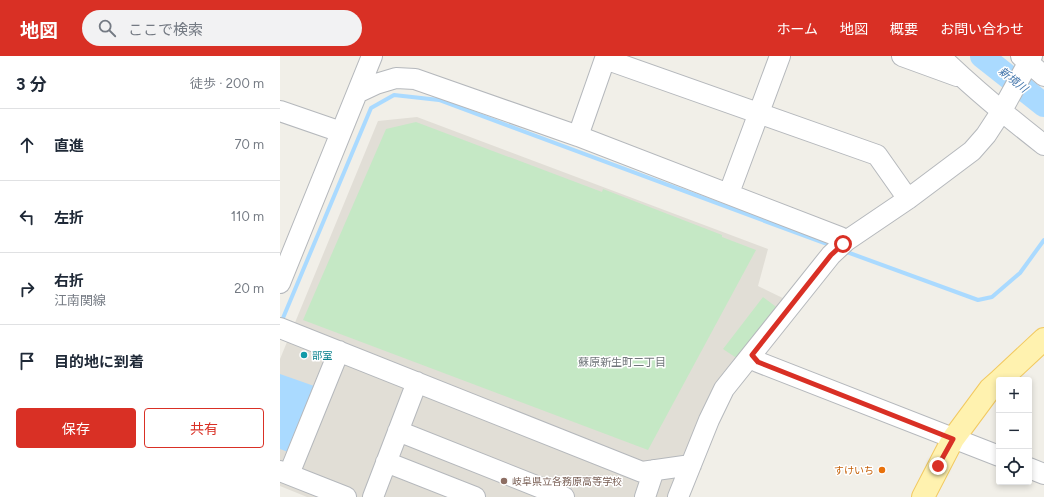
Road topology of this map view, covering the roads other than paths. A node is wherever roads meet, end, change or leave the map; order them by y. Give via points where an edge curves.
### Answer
1 (372, 56) edge
2 (780, 56) edge
3 (902, 56) edge
4 (940, 56) edge
5 (606, 57) edge
6 (1027, 60) edge
7 (1044, 76) edge
8 (963, 78) junction
9 (359, 92) junction
10 (1004, 109) junction
11 (280, 111) edge
12 (759, 114) junction
13 (341, 132) junction
14 (578, 136) junction
15 (1044, 145) edge
16 (729, 194) junction
17 (908, 199) junction
18 (846, 240) junction
19 (280, 283) edge
20 (280, 328) edge
21 (1044, 339) edge
22 (339, 351) junction
23 (752, 355) junction
24 (1002, 377) edge
25 (417, 382) junction
26 (996, 383) edge
27 (398, 431) junction
28 (953, 439) junction
29 (996, 455) edge
30 (386, 462) junction
31 (691, 465) junction
32 (1032, 469) edge
33 (654, 470) junction
34 (284, 473) edge
35 (1044, 474) edge
36 (346, 497) edge
37 (373, 497) edge
38 (475, 497) edge
39 (564, 497) edge
40 (645, 497) edge
41 (678, 497) edge
42 (923, 497) edge

1 - 9 street
2 - 12 street
3 - 8 street
4 - 8 street
5 - 12 street
5 - 14 street
6 - 7 street
6 - 10 street
8 - 10 street
9 - 13 street
9 - 14 street via 396,78 415,79
10 - 15 street
10 - 17 street via 972,151
11 - 13 street
12 - 16 street
12 - 17 street via 877,156
13 - 19 street
14 - 16 street
16 - 18 street
17 - 18 street
18 - 23 street via 831,255
20 - 22 street
21 - 24 main road
22 - 25 street
22 - 34 street
23 - 28 street via 758,362
23 - 31 street via 724,389
25 - 27 street
25 - 33 street via 642,472
26 - 28 main road
27 - 30 street
27 - 39 street
28 - 29 street
28 - 42 main road
30 - 37 street
30 - 38 street
31 - 33 street
31 - 41 street
32 - 35 street
33 - 40 street
34 - 36 street

